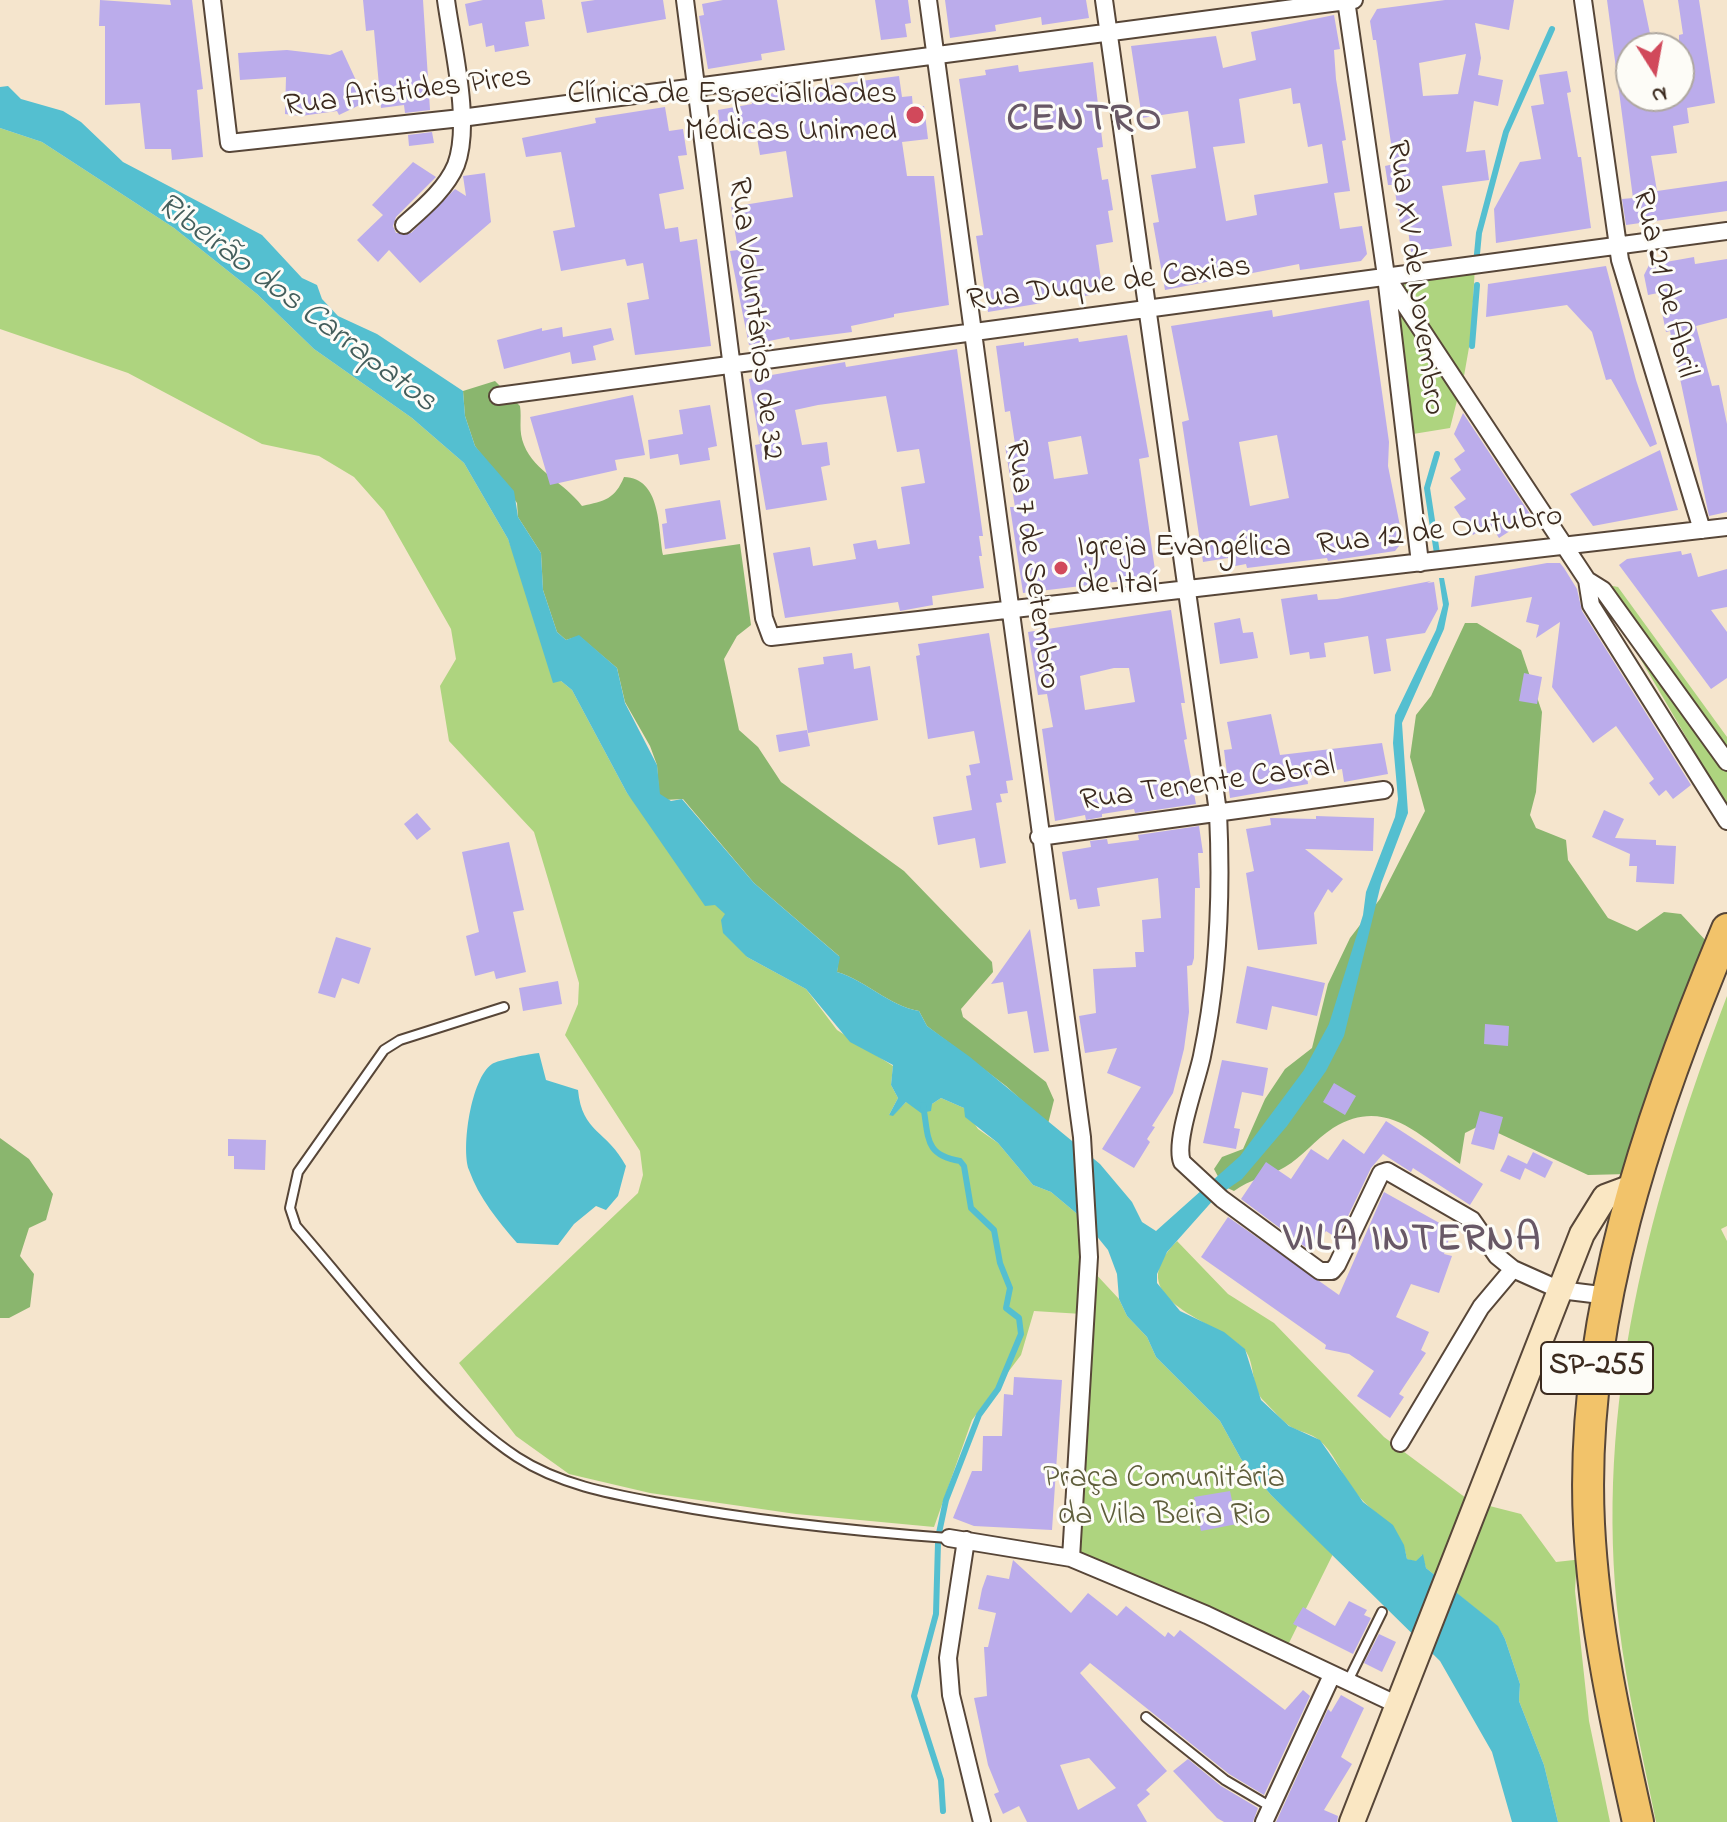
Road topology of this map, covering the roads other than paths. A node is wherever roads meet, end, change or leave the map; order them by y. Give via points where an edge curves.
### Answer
1 (212, 0) edge
2 (446, 0) edge
3 (685, 0) edge
4 (928, 0) edge
5 (1104, 0) edge
6 (1349, 0) edge
7 (1583, 0) edge
8 (1108, 34) junction
9 (936, 57) junction
10 (697, 87) junction
11 (461, 118) junction
12 (404, 225) dead end
13 (1727, 231) edge
14 (1617, 244) junction
15 (1386, 276) junction
16 (1148, 310) junction
17 (971, 332) junction
18 (730, 365) junction
19 (498, 396) dead end
20 (1727, 527) edge
21 (1702, 530) junction
22 (1567, 546) junction
23 (1420, 563) junction
24 (1587, 580) junction
25 (1188, 591) junction
26 (1008, 613) junction
27 (777, 639) joint
28 (1727, 762) edge
29 (1384, 790) dead end
30 (1218, 812) junction
31 (1727, 821) edge
32 (1039, 837) junction
33 (1727, 929) edge
34 (504, 1007) dead end
35 (1632, 1187) junction
36 (1513, 1269) junction
37 (1560, 1290) junction
38 (1609, 1296) junction
39 (1400, 1443) dead end
40 (958, 1539) junction
41 (1071, 1558) junction
42 (1382, 1612) dead end
43 (1340, 1678) junction
44 (1400, 1706) junction
45 (1146, 1717) dead end
46 (1267, 1814) edge
47 (982, 1822) edge
48 (1352, 1822) edge
49 (1638, 1822) edge

1 - 11 street, Rua Aristides Pires via 229,143
2 - 11 street
3 - 10 street, Rua Voluntários de 32
4 - 9 street, Rua 7 de Setembro
5 - 8 street
6 - 8 street, Rua Aristides Pires
6 - 15 street, Rua XV de Novembro
7 - 14 street, Rua 21 de Abril
8 - 9 street, Rua Aristides Pires
8 - 16 street
9 - 10 street, Rua Aristides Pires
9 - 17 street, Rua 7 de Setembro
10 - 11 street, Rua Aristides Pires
10 - 18 street, Rua Voluntários de 32
11 - 12 street via 455,166 438,192
13 - 14 street, Rua Duque de Caxias
14 - 15 street, Rua Duque de Caxias
14 - 21 street, Rua 21 de Abril
15 - 16 street, Rua Duque de Caxias
15 - 22 street
15 - 23 street, Rua XV de Novembro
16 - 17 street, Rua Duque de Caxias
16 - 25 street
17 - 18 street, Rua Duque de Caxias
17 - 26 street, Rua 7 de Setembro
18 - 19 street, Rua Duque de Caxias
18 - 27 street, Rua Voluntários de 32 via 765,626
20 - 21 street, Rua 12 de Outubro
21 - 22 street, Rua 12 de Outubro
22 - 23 street, Rua 12 de Outubro
22 - 24 street
23 - 25 street, Rua 12 de Outubro
24 - 28 street via 1603,590
24 - 31 street via 1591,605
25 - 26 street, Rua 12 de Outubro
25 - 30 street
26 - 27 street, Rua 12 de Outubro
26 - 32 street, Rua 7 de Setembro
29 - 30 street, Rua Tenente Cabral
30 - 32 street, Rua Tenente Cabral
30 - 36 street via 1222,881 1216,970 1180,1142 1182,1162 1222,1199 1326,1273 1337,1265 1381,1173 1387,1171 1472,1220
32 - 41 street, Rua 7 de Setembro via 1082,1137 1088,1233
33 - 35 highway, SP-255
34 - 40 lane via 400,1040 384,1050 298,1172 290,1208 296,1226 467,1416 517,1457 551,1475 605,1492 713,1513
35 - 37 street via 1615,1191 1597,1207
35 - 38 highway, SP-255
36 - 37 street
36 - 39 street via 1481,1307
37 - 38 street
37 - 44 street
38 - 49 highway, SP-255 via 1590,1423 1589,1524 1612,1710
40 - 41 street
40 - 47 street via 948,1658 951,1695
41 - 43 street
42 - 43 lane
43 - 44 street
43 - 46 street
44 - 48 street
45 - 46 lane

